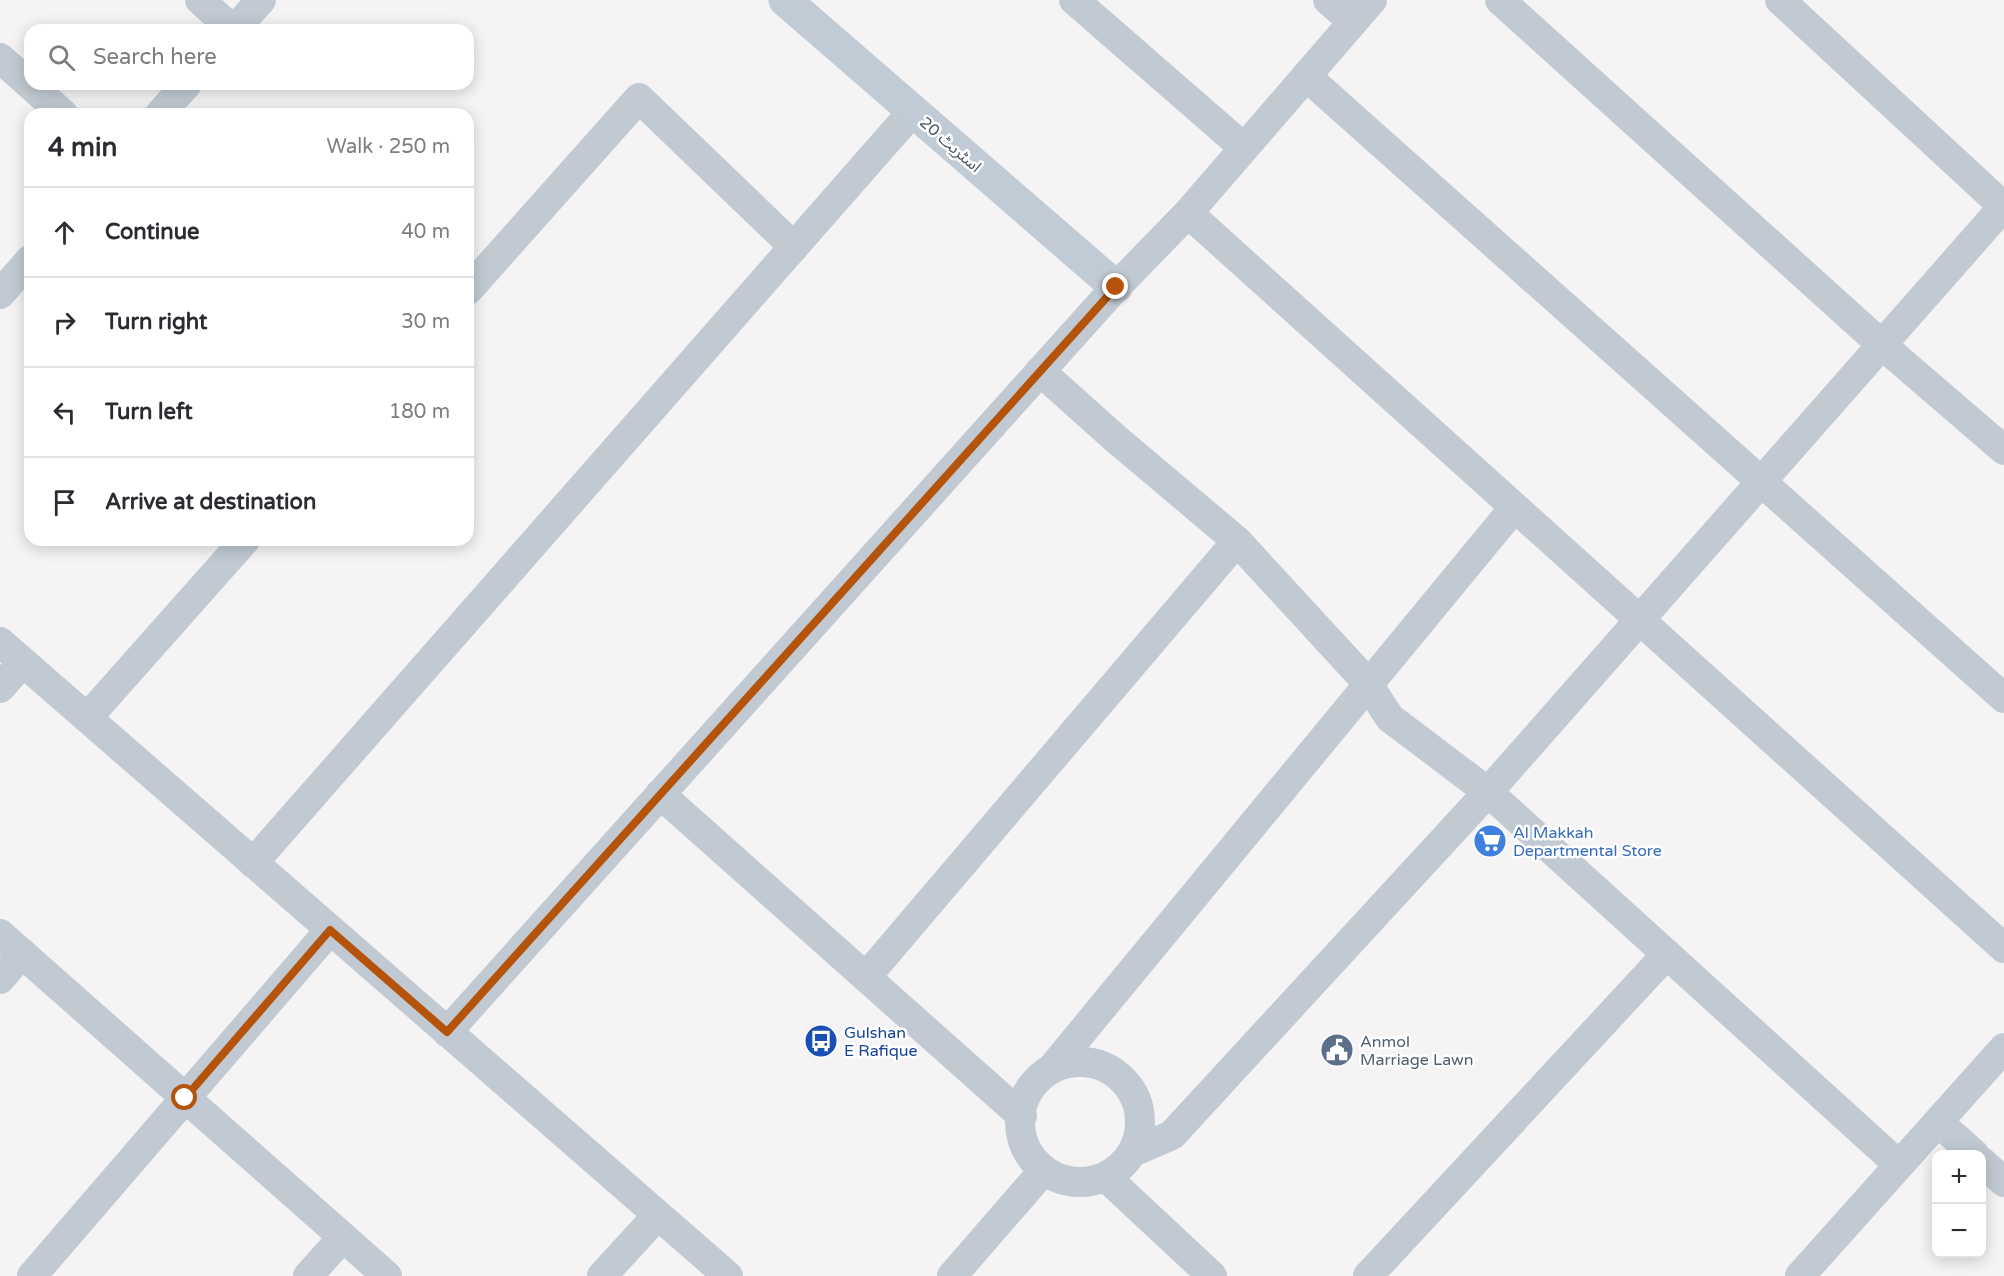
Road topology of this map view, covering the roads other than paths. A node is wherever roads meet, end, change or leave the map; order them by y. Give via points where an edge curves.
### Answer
1 (200, 0) edge
2 (261, 0) edge
3 (785, 0) edge
4 (1074, 0) edge
5 (1328, 0) edge
6 (1500, 0) edge
7 (1780, 0) edge
8 (1363, 11) edge
9 (227, 24) edge
10 (239, 24) edge
11 (0, 57) edge
12 (1306, 76) junction
13 (24, 79) edge
14 (36, 90) edge
15 (182, 90) edge
16 (56, 108) edge
17 (165, 108) edge
18 (913, 111) junction
19 (1243, 147) junction
20 (2004, 206) edge
21 (1188, 213) junction
22 (794, 247) junction
23 (24, 267) edge
24 (474, 283) edge
25 (1116, 287) junction
26 (0, 294) edge
27 (1882, 345) junction
28 (1041, 371) junction
29 (2004, 450) edge
30 (1760, 481) junction
31 (1514, 508) junction
32 (1237, 541) junction
33 (240, 546) edge
34 (1638, 620) junction
35 (0, 642) edge
36 (23, 662) junction
37 (1368, 685) junction
38 (0, 688) edge
39 (2004, 698) edge
40 (87, 718) junction
41 (1488, 792) junction
42 (660, 794) junction
43 (253, 863) junction
44 (330, 930) junction
45 (11, 943) edge
46 (2004, 948) edge
47 (1667, 954) junction
48 (866, 977) junction
49 (0, 979) edge
50 (447, 1032) junction
51 (2004, 1048) edge
52 (1053, 1067) junction
53 (185, 1098) junction
54 (1022, 1116) junction
55 (1938, 1122) junction
56 (1969, 1150) edge
57 (1135, 1151) junction
58 (1899, 1165) junction
59 (1986, 1166) edge
60 (1044, 1170) junction
61 (1107, 1178) junction
62 (2004, 1182) edge
63 (658, 1215) junction
64 (343, 1237) junction
65 (1807, 1274) edge
66 (32, 1276) edge
67 (308, 1276) edge
68 (387, 1276) edge
69 (602, 1276) edge
70 (728, 1276) edge
71 (952, 1276) edge
72 (1212, 1276) edge
73 (1368, 1276) edge

1 - 9 street
2 - 10 street
3 - 18 street, اسٹریٹ 20
4 - 19 street
5 - 8 street
6 - 27 street
7 - 20 street
8 - 12 street
11 - 13 street
12 - 19 street
12 - 30 street
14 - 16 street
15 - 17 street
18 - 22 street
18 - 25 street, اسٹریٹ 20
19 - 21 street
20 - 27 street
21 - 25 street
21 - 31 street
22 - 24 street via 639,99
22 - 43 street
23 - 26 street
25 - 28 street
27 - 29 street
27 - 30 street
28 - 32 street
28 - 42 street
30 - 34 street
30 - 39 street
31 - 34 street
31 - 37 street
32 - 37 street
32 - 48 street
33 - 40 street
34 - 41 street
34 - 46 street
35 - 36 street
36 - 38 street
36 - 40 street
37 - 41 street via 1390,718
37 - 52 street
40 - 43 street
41 - 47 street
41 - 57 street via 1172,1135
42 - 48 street
42 - 50 street
43 - 44 street
44 - 50 street
44 - 53 street
45 - 49 street
45 - 53 street
47 - 58 street
47 - 73 street
48 - 54 street
50 - 63 street
51 - 55 street
52 - 54 street via 1026,1093
52 - 57 street via 1091,1062 1125,1080 1141,1114
53 - 64 street
53 - 66 street
54 - 60 street via 1019,1130 1035,1165
55 - 56 street
55 - 58 street
57 - 61 street
58 - 65 street
59 - 62 street
60 - 61 street via 1069,1182
60 - 71 street
61 - 72 street
63 - 69 street
63 - 70 street
64 - 67 street
64 - 68 street

